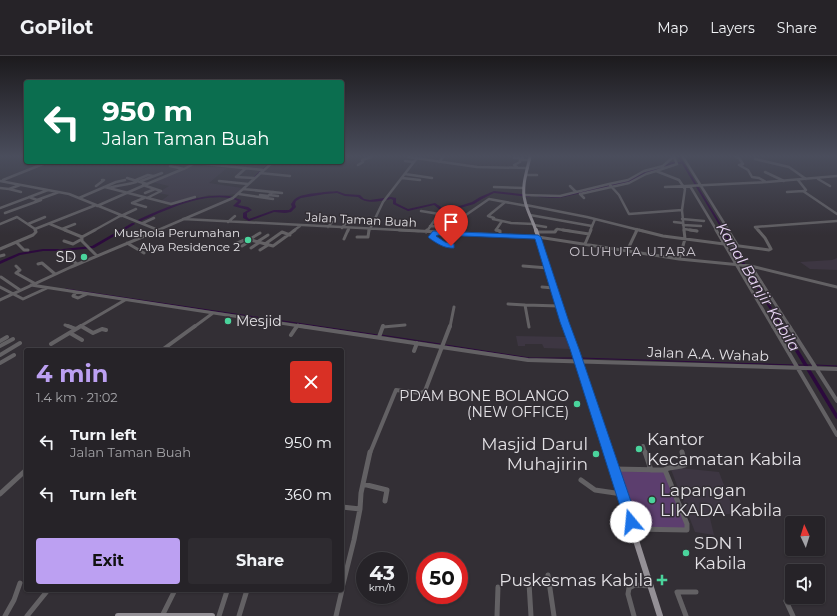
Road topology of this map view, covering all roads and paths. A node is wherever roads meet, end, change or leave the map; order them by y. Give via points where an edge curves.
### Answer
1 (15, 183) edge
2 (98, 183) edge
3 (115, 183) edge
4 (131, 183) edge
5 (243, 183) edge
6 (396, 183) edge
7 (525, 183) edge
8 (619, 183) edge
9 (628, 183) edge
10 (682, 183) edge
11 (698, 183) edge
12 (748, 183) edge
13 (801, 183) edge
14 (825, 183) edge
15 (21, 184) junction
16 (145, 184) joint
17 (247, 184) joint
18 (570, 186) dead end
19 (610, 186) junction
20 (684, 186) junction
21 (690, 186) junction
22 (700, 186) junction
23 (830, 186) dead end
24 (105, 187) junction
25 (494, 187) dead end
26 (665, 187) dead end
27 (0, 188) edge
28 (109, 188) junction
29 (524, 188) junction
30 (9, 189) junction
31 (49, 189) junction
32 (155, 189) junction
33 (243, 189) junction
34 (99, 190) junction
35 (803, 191) junction
36 (22, 192) dead end
37 (60, 192) junction
38 (273, 192) junction
39 (282, 192) dead end
40 (576, 192) junction
41 (787, 192) dead end
42 (124, 193) junction
43 (145, 193) dead end
44 (239, 194) junction
45 (269, 195) junction
46 (260, 196) dead end
47 (278, 196) dead end
48 (524, 196) junction
49 (29, 197) junction
50 (195, 197) dead end
51 (18, 198) dead end
52 (79, 198) junction
53 (145, 198) junction
54 (584, 198) dead end
55 (272, 199) dead end
56 (22, 200) junction
57 (41, 200) junction
58 (46, 202) dead end
59 (504, 203) junction
60 (96, 206) junction
61 (527, 206) junction
62 (0, 208) edge
63 (146, 208) dead end
64 (432, 208) dead end
65 (136, 209) dead end
66 (682, 210) junction
67 (421, 212) dead end
68 (429, 212) junction
69 (5, 213) dead end
70 (439, 213) junction
71 (837, 214) edge
72 (530, 215) junction
73 (121, 216) junction
74 (235, 216) dead end
75 (45, 217) dead end
76 (154, 218) dead end
77 (595, 219) junction
78 (682, 219) junction
79 (183, 220) junction
80 (502, 221) junction
81 (567, 221) junction
82 (704, 221) dead end
83 (837, 221) edge
84 (228, 222) junction
85 (332, 222) dead end
86 (674, 222) dead end
87 (346, 223) dead end
88 (0, 224) edge
89 (28, 224) junction
90 (49, 224) junction
91 (75, 224) dead end
92 (142, 224) junction
93 (683, 224) junction
94 (534, 225) junction
95 (300, 226) junction
96 (430, 226) junction
97 (592, 226) junction
98 (701, 226) dead end
99 (328, 227) junction
100 (443, 227) dead end
101 (546, 227) dead end
102 (550, 227) dead end
103 (342, 228) junction
104 (349, 228) junction
105 (35, 229) junction
106 (62, 229) junction
107 (369, 229) junction
108 (557, 229) junction
109 (637, 229) junction
110 (684, 229) junction
111 (158, 230) junction
112 (565, 231) junction
113 (426, 232) junction
114 (697, 232) dead end
115 (260, 233) dead end
116 (436, 233) junction
117 (589, 234) junction
118 (268, 235) dead end
119 (290, 235) junction
120 (537, 235) junction
121 (500, 236) junction
122 (357, 237) dead end
123 (82, 238) junction
124 (344, 239) dead end
125 (685, 239) junction
126 (251, 240) junction
127 (64, 241) dead end
128 (16, 242) junction
129 (258, 242) junction
130 (127, 243) junction
131 (235, 244) dead end
132 (266, 244) junction
133 (585, 244) junction
134 (724, 244) junction
135 (0, 245) edge
136 (242, 246) dead end
137 (451, 246) dead end
138 (737, 246) junction
139 (251, 248) dead end
140 (2, 249) edge
141 (28, 250) dead end
142 (260, 250) dead end
143 (627, 251) junction
144 (144, 253) dead end
145 (97, 256) junction
146 (64, 258) dead end
147 (679, 260) junction
148 (38, 264) dead end
149 (77, 264) junction
150 (737, 264) junction
151 (16, 266) dead end
152 (523, 266) dead end
153 (750, 266) junction
154 (548, 268) junction
155 (55, 274) junction
156 (1, 277) dead end
157 (32, 284) junction
158 (0, 287) edge
159 (48, 287) junction
160 (542, 287) dead end
161 (837, 287) edge
162 (554, 288) junction
163 (20, 290) junction
164 (12, 294) junction
165 (0, 300) edge
166 (125, 300) junction
167 (508, 304) dead end
168 (525, 305) junction
169 (560, 306) junction
170 (454, 307) dead end
171 (213, 313) junction
172 (65, 325) dead end
173 (298, 325) junction
174 (405, 325) dead end
175 (81, 326) junction
176 (529, 327) dead end
177 (76, 329) junction
178 (106, 330) dead end
179 (70, 333) junction
180 (291, 335) dead end
181 (7, 337) dead end
182 (379, 337) junction
183 (13, 339) dead end
184 (82, 340) dead end
185 (0, 341) edge
186 (20, 343) dead end
187 (417, 343) junction
188 (51, 344) dead end
189 (0, 346) edge
190 (442, 347) junction
191 (165, 348) edge
192 (414, 351) dead end
193 (1, 352) edge
194 (14, 355) dead end
195 (578, 361) junction
196 (0, 363) edge
197 (797, 368) junction
198 (814, 368) junction
199 (837, 369) edge
200 (837, 401) edge
201 (837, 435) edge
202 (643, 446) dead end
203 (682, 452) dead end
204 (614, 469) junction
205 (651, 470) junction
206 (665, 470) junction
207 (24, 472) edge
208 (581, 480) dead end
209 (363, 484) junction
210 (0, 494) edge
211 (623, 494) junction
212 (385, 501) dead end
213 (344, 507) edge
214 (360, 509) junction
215 (634, 530) junction
216 (548, 576) dead end
217 (344, 580) edge
218 (521, 581) dead end
219 (20, 583) dead end
220 (651, 586) junction
221 (498, 587) dead end
222 (46, 592) edge
223 (174, 592) edge
224 (227, 592) edge
225 (246, 592) edge
226 (341, 592) edge
227 (696, 592) dead end
228 (787, 604) edge
229 (5, 616) edge
230 (27, 616) edge
231 (118, 616) edge
232 (162, 616) edge
233 (212, 616) edge
234 (219, 616) edge
235 (239, 616) edge
236 (336, 616) edge
237 (497, 616) edge
238 (531, 616) edge
239 (554, 616) edge
240 (634, 616) edge
241 (660, 616) edge
242 (686, 616) edge
243 (793, 616) edge

1 - 15 street
2 - 34 street via 93,187
3 - 24 street
4 - 28 street
5 - 17 street
6 - 107 street
7 - 29 main road
8 - 19 street
9 - 19 street
10 - 20 street
11 - 22 street
12 - 22 street
13 - 35 street via 806,190
14 - 23 street
15 - 30 street
15 - 31 street
16 - 32 street
16 - 42 street
17 - 33 street
18 - 40 street
19 - 40 street
19 - 54 street via 580,194
19 - 66 street via 619,195 629,214
20 - 21 street
20 - 26 street
20 - 66 street
21 - 22 street
21 - 134 street
22 - 138 street
24 - 28 street
24 - 34 street
25 - 29 street
27 - 30 street
28 - 42 street
29 - 48 main road
30 - 36 street
31 - 37 street
31 - 49 street
32 - 43 street
32 - 53 street via 161,191
33 - 38 street
33 - 44 street
34 - 52 street
35 - 41 street
35 - 71 street
37 - 52 street
37 - 57 street
38 - 39 street
38 - 45 street
40 - 48 street via 557,197
42 - 53 street
42 - 60 street
44 - 55 street
44 - 79 street
45 - 46 street
45 - 47 street
48 - 61 main road
49 - 56 street
49 - 57 street
50 - 53 street via 172,204
51 - 56 street
52 - 60 street
53 - 63 street via 132,203
56 - 62 street
57 - 58 street
57 - 69 street
59 - 61 street
59 - 70 street via 488,200 462,217
59 - 80 street via 488,216
60 - 73 street
60 - 90 street
61 - 72 main road
61 - 77 street
64 - 68 street
65 - 73 street
66 - 78 street
67 - 68 street
68 - 70 street
70 - 96 street
72 - 81 street
72 - 94 main road
73 - 92 street
73 - 123 street
74 - 84 street
75 - 89 street
76 - 92 street
77 - 97 street
77 - 109 street
78 - 82 street
78 - 93 street
79 - 84 street, Jalan Taman Buah
79 - 111 street
80 - 94 street
80 - 121 street via 496,230 500,231
81 - 97 street
81 - 112 street
83 - 138 street via 756,226 754,227 771,249
84 - 95 street, Jalan Taman Buah
85 - 99 street
86 - 93 street
87 - 103 street
88 - 89 street via 17,217
89 - 105 street
90 - 105 street
90 - 106 street
91 - 106 street
92 - 111 street
93 - 98 street
93 - 110 street
94 - 101 street
94 - 120 main road
95 - 99 street, Jalan Taman Buah
95 - 119 street
96 - 100 street
96 - 113 street
97 - 117 street
99 - 103 street, Jalan Taman Buah
102 - 108 street
103 - 104 street, Jalan Taman Buah
104 - 107 street, Jalan Taman Buah
104 - 124 street
105 - 128 street via 35,233
106 - 123 street
107 - 113 street, Jalan Taman Buah
107 - 122 street via 368,237
108 - 112 street
108 - 120 street via 555,232
109 - 125 street
109 - 143 street
110 - 114 street
110 - 125 street
111 - 130 street
112 - 117 street
113 - 116 street, Jalan Taman Buah
115 - 126 street
116 - 121 street, Jalan Taman Buah
116 - 137 street via 432,238
117 - 133 street
118 - 129 street
119 - 132 street via 273,246
119 - 132 street via 282,232
120 - 121 street, Jalan Taman Buah
120 - 133 street
120 - 154 main road
123 - 127 street via 73,244
123 - 145 street via 82,242
125 - 134 street
125 - 147 street
126 - 129 street
126 - 131 street via 243,239
126 - 136 street
128 - 140 street
128 - 141 street via 24,250
129 - 132 street
129 - 139 street
130 - 144 street
130 - 145 street
132 - 142 street
133 - 143 street
134 - 138 street
134 - 150 street
135 - 140 street
143 - 147 street
145 - 149 street
146 - 149 street via 69,258
147 - 150 street
148 - 155 street via 42,263
149 - 155 street
150 - 153 street
150 - 197 street
151 - 157 street, Jalan A.A. Wahab via 20,270 16,273
152 - 154 street
153 - 161 street
153 - 198 street
154 - 162 main road
155 - 157 street
156 - 163 street
157 - 159 street, Jalan A.A. Wahab
157 - 163 street
158 - 164 street
159 - 164 street via 23,299
159 - 166 street, Jalan A.A. Wahab
160 - 162 street
162 - 169 main road
163 - 164 street
164 - 165 street
166 - 171 street, Jalan A.A. Wahab
166 - 175 street
167 - 168 street
168 - 169 street
168 - 176 street
169 - 195 main road
170 - 190 street via 451,324
171 - 173 street, Jalan A.A. Wahab
171 - 191 street
172 - 177 street
173 - 180 street
173 - 182 street, Jalan A.A. Wahab
174 - 182 street via 383,326
175 - 177 street
175 - 178 street via 93,333
177 - 179 street
179 - 184 street
179 - 188 street
181 - 185 street
182 - 187 street, Jalan A.A. Wahab
183 - 189 street
186 - 193 street
187 - 190 street, Jalan A.A. Wahab
187 - 192 street
190 - 195 street, Jalan A.A. Wahab via 535,360
190 - 209 street via 425,391 395,391 371,448
194 - 196 street
195 - 197 street, Jalan A.A. Wahab
195 - 204 main road
197 - 198 street, Jalan A.A. Wahab
197 - 201 street
198 - 199 street, Jalan A.A. Wahab
198 - 200 street
202 - 205 street
203 - 206 street via 685,466
204 - 205 street
204 - 211 main road
205 - 206 street
206 - 215 street via 687,524 687,530
207 - 210 street
208 - 211 street via 595,490
209 - 212 street via 387,490
209 - 214 street
211 - 215 main road
213 - 214 street
214 - 217 street
215 - 220 main road
216 - 239 street
218 - 238 street via 530,583
219 - 229 street
220 - 240 street via 635,585 629,588 628,594
220 - 241 main road
221 - 237 street
222 - 230 street
223 - 232 street
224 - 234 street
225 - 235 street
226 - 236 street
227 - 242 street via 677,592
228 - 243 street
231 - 232 main road
232 - 233 main road

